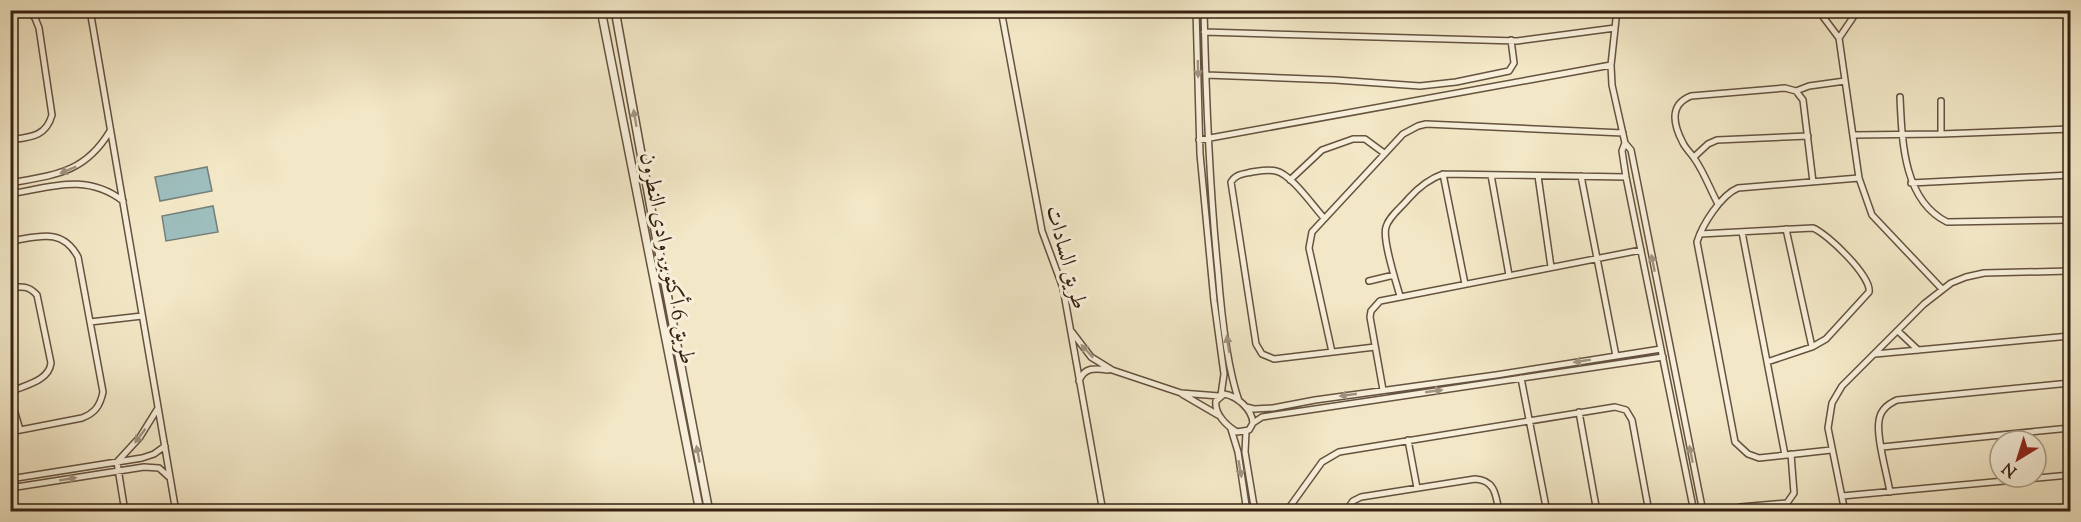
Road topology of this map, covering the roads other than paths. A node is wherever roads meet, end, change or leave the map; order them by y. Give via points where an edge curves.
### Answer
1 (28, 10) edge
2 (90, 10) edge
3 (601, 10) edge
4 (615, 10) edge
5 (1001, 10) edge
6 (1196, 10) edge
7 (1204, 10) edge
8 (1617, 10) edge
9 (1818, 10) edge
10 (1858, 10) edge
11 (1615, 28) junction
12 (1204, 32) junction
13 (1839, 39) junction
14 (1511, 40) junction
15 (1611, 65) junction
16 (1206, 75) junction
17 (1845, 81) junction
18 (1796, 91) junction
19 (1900, 97) dead end
20 (1941, 101) dead end
21 (2070, 129) edge
22 (110, 131) junction
23 (1623, 134) junction
24 (1941, 134) junction
25 (1853, 135) junction
26 (1902, 135) junction
27 (1808, 136) junction
28 (1209, 139) junction
29 (10, 140) edge
30 (1199, 140) junction
31 (1625, 143) junction
32 (1384, 153) junction
33 (1694, 157) junction
34 (1443, 174) junction
35 (1491, 175) junction
36 (2070, 175) edge
37 (1538, 176) junction
38 (1581, 176) junction
39 (1626, 177) junction
40 (1859, 178) junction
41 (1290, 180) junction
42 (1813, 182) junction
43 (10, 183) edge
44 (1911, 183) junction
45 (10, 194) edge
46 (123, 201) junction
47 (1718, 204) junction
48 (1324, 218) junction
49 (2070, 220) edge
50 (1786, 229) junction
51 (1742, 232) junction
52 (1700, 234) junction
53 (10, 241) edge
54 (1641, 250) junction
55 (1597, 258) junction
56 (1551, 267) junction
57 (2070, 271) edge
58 (1394, 275) junction
59 (1509, 275) junction
60 (1369, 281) dead end
61 (1466, 284) junction
62 (10, 288) edge
63 (1942, 289) junction
64 (1400, 296) junction
65 (1662, 306) junction
66 (1653, 308) junction
67 (142, 316) junction
68 (90, 322) junction
69 (1069, 325) junction
70 (1898, 331) junction
71 (2070, 336) edge
72 (1375, 347) junction
73 (1812, 347) junction
74 (1661, 349) junction
75 (1918, 350) junction
76 (1332, 352) junction
77 (1875, 354) junction
78 (1616, 356) junction
79 (1662, 357) junction
80 (1767, 362) junction
81 (1112, 370) junction
82 (1521, 378) junction
83 (1078, 382) junction
84 (2070, 383) edge
85 (1383, 390) junction
86 (1181, 393) junction
87 (10, 394) edge
88 (1220, 396) junction
89 (1680, 396) junction
90 (1671, 398) junction
91 (1239, 401) junction
92 (1301, 402) junction
93 (158, 407) junction
94 (1246, 407) junction
95 (1303, 411) junction
96 (1579, 412) junction
97 (1221, 418) junction
98 (1529, 421) junction
99 (1253, 423) junction
100 (1230, 427) junction
101 (2070, 428) edge
102 (20, 430) junction
103 (10, 432) edge
104 (1246, 432) junction
105 (1408, 440) junction
106 (165, 446) junction
107 (1882, 447) junction
108 (1831, 450) junction
109 (1788, 454) junction
110 (117, 462) junction
111 (118, 471) junction
112 (2070, 475) edge
113 (170, 478) junction
114 (10, 479) edge
115 (10, 488) edge
116 (1417, 488) junction
117 (1890, 492) junction
118 (1842, 496) junction
119 (1740, 507) dead end
120 (1289, 510) edge
121 (124, 512) edge
122 (176, 512) edge
123 (700, 512) edge
124 (709, 512) edge
125 (1103, 512) edge
126 (1247, 512) edge
127 (1255, 512) edge
128 (1345, 512) edge
129 (1499, 512) edge
130 (1547, 512) edge
131 (1597, 512) edge
132 (1649, 512) edge
133 (1694, 512) edge
134 (1703, 512) edge
135 (1845, 512) edge

1 - 29 street via 39,28 52,115 50,124 36,136
2 - 22 street
3 - 123 street, طريق 6 أكتوبر, وادى النطرون
124 -> 4 street, طريق 6 أكتوبر, وادى النطرون
5 - 69 street, طريق السادات via 1042,231 1061,281
6 -> 30 street
7 - 12 street
8 - 11 street
9 - 13 street
10 - 13 street
11 - 14 street
11 - 15 street
12 - 14 street
12 - 16 street
13 - 17 street
14 - 16 street via 1514,63 1509,71 1443,84 1414,86
15 - 23 street
15 - 28 street
16 - 28 street
17 - 18 street
17 - 25 street
18 - 27 street via 1803,100
18 - 33 street via 1785,88 1684,99 1675,109 1675,123 1683,145
19 - 26 street
20 - 24 street
21 - 24 street
22 -> 43 street via 95,152 74,168
22 - 46 street
23 - 31 street
23 - 32 street via 1426,124 1403,134
24 - 26 street
25 - 26 street
25 - 40 street
26 - 44 street
27 - 33 street via 1717,140
27 - 42 street
28 - 30 street
91 -> 28 street via 1220,300
30 - 88 street via 1224,374
31 - 39 street via 1622,151
65 -> 31 street via 1631,150
32 - 41 street via 1365,139 1353,139 1322,150
32 - 48 street
33 - 47 street
34 - 35 street
34 - 58 street via 1422,185 1388,222 1384,234
34 - 61 street
35 - 37 street
35 - 59 street
36 - 44 street
37 - 38 street
37 - 56 street
38 - 39 street
38 - 55 street
39 - 54 street
40 - 42 street
40 - 63 street via 1872,214
41 - 48 street
41 - 76 street via 1282,173 1267,170 1241,174 1231,182 1256,344 1262,354 1274,359
42 - 47 street via 1738,188
44 - 49 street via 1930,209 1947,222
45 - 46 street via 77,183 101,188
46 - 67 street
47 - 52 street
48 - 76 street via 1312,232 1309,248
50 - 51 street
50 - 73 street
50 - 73 street via 1809,227 1821,232 1855,264 1870,288 1835,331
51 - 52 street
51 - 80 street
52 - 109 street via 1697,245 1735,442 1743,451 1759,458
53 - 68 street via 51,236 68,242 78,257
54 - 55 street
54 - 66 street
55 - 56 street
55 - 78 street
56 - 59 street
57 - 63 street via 1984,273 1958,279
58 - 60 street
58 - 64 street
59 - 61 street
61 - 64 street
62 - 87 street via 27,287 38,295 51,363 49,373
63 - 70 street
64 - 72 street via 1380,301 1371,311
65 - 66 street
65 - 89 street
66 - 74 street
67 - 68 street
67 - 93 street
68 - 102 street via 103,393 97,409 82,418
81 -> 69 street via 1085,351
69 - 83 street, طريق السادات
70 - 75 street
70 - 77 street
71 - 75 street
72 - 76 street
72 - 85 street
73 - 80 street
74 - 78 street
74 - 79 street
75 - 77 street
77 - 108 street via 1834,397 1828,422
78 -> 85 street
79 - 82 street
79 - 90 street
80 - 109 street
81 - 83 street via 1087,370
81 - 86 street
95 -> 82 street
82 - 98 street
83 - 125 street, طريق السادات
84 - 107 street via 1897,400 1880,414
85 -> 92 street
86 - 88 street
86 - 97 street
87 - 102 street
88 - 91 street via 1228,394
88 - 97 street via 1215,405
89 - 90 street
134 -> 89 street
90 - 133 street
91 - 94 street
92 - 94 street via 1266,409
92 - 95 street
93 - 106 street
93 -> 110 street via 140,437
94 - 99 street
95 - 99 street via 1268,416
96 - 98 street
96 - 131 street
96 - 132 street via 1620,407 1630,414
97 - 100 street
98 - 105 street
98 - 130 street
99 - 104 street
100 - 104 street
100 -> 126 street
101 - 107 street
102 - 103 street
104 - 127 street via 1245,452
105 - 116 street
105 - 120 street via 1332,454 1317,468
106 - 110 street via 148,456
106 - 113 street
107 - 117 street
108 - 109 street
108 - 118 street
109 - 119 street via 1794,493 1791,499
110 - 111 street
110 - 114 street
111 - 113 street via 152,466
115 -> 111 street
111 - 121 street
112 - 117 street
113 - 122 street
116 - 128 street via 1361,497
116 - 129 street via 1475,479 1485,481 1493,488
117 - 118 street
118 - 135 street

